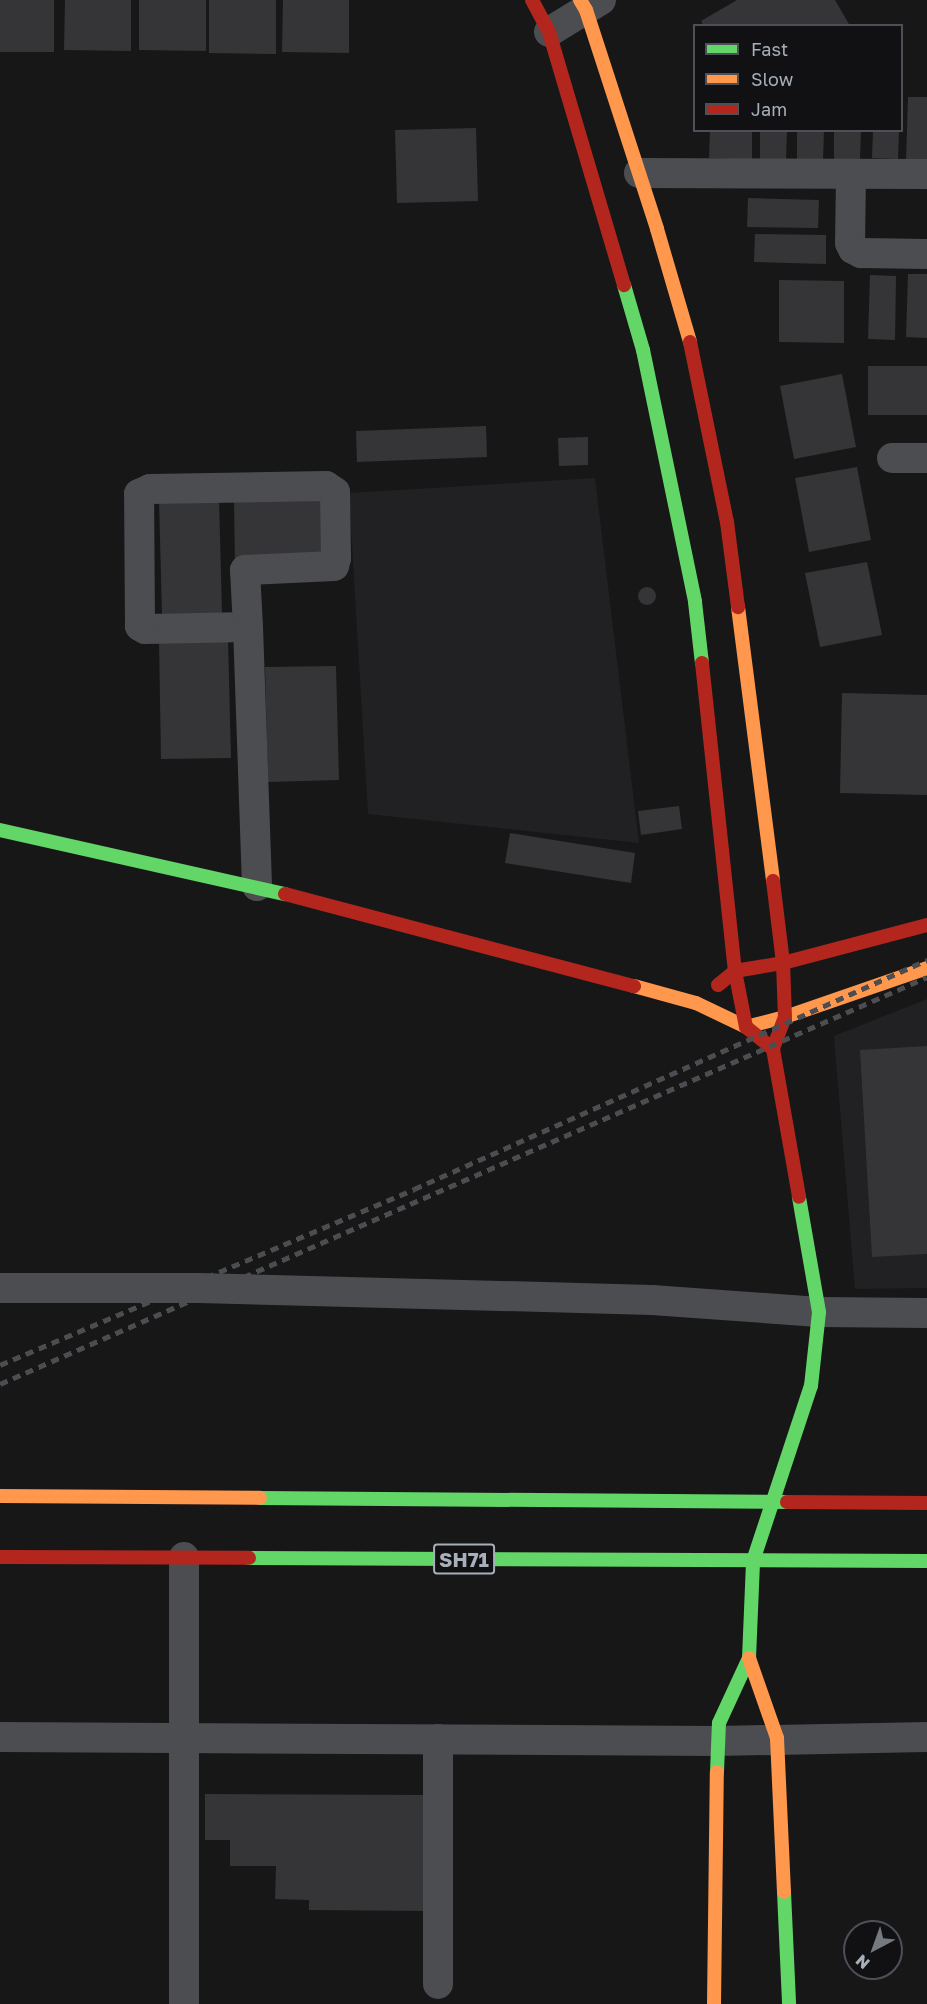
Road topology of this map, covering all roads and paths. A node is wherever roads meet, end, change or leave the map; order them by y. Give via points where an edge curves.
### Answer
1 (532, 0) edge
2 (589, 3) edge
3 (549, 32) junction
4 (639, 172) junction
5 (851, 174) junction
6 (927, 174) edge
7 (927, 254) edge
8 (695, 358) junction
9 (676, 362) dead end
10 (892, 458) dead end
11 (927, 458) edge
12 (248, 627) junction
13 (0, 830) edge
14 (257, 886) junction
15 (927, 925) edge
16 (783, 963) junction
17 (927, 968) edge
18 (735, 971) junction
19 (696, 1003) junction
20 (785, 1017) junction
21 (746, 1027) junction
22 (773, 1049) junction
23 (0, 1288) edge
24 (819, 1312) junction
25 (927, 1313) edge
26 (0, 1496) edge
27 (770, 1502) junction
28 (927, 1503) edge
29 (0, 1557) edge
30 (184, 1557) junction
31 (753, 1561) junction
32 (927, 1561) edge
33 (749, 1658) junction
34 (0, 1737) edge
35 (927, 1737) edge
36 (184, 1738) junction
37 (777, 1738) junction
38 (438, 1739) junction
39 (717, 1741) junction
40 (438, 1984) dead end
41 (184, 2004) edge
42 (714, 2004) edge
43 (789, 2004) edge

1 - 3 street
2 - 3 street
2 - 4 street
3 - 18 street via 652,368 695,602
4 - 5 street
4 - 8 street
5 - 6 street
5 - 7 street via 853,249 861,253
8 - 9 street
8 - 16 street via 727,522
10 - 11 street
12 - 12 street via 140,626 139,494 150,489 326,486 335,492 336,564 330,568 245,570
12 - 14 street
13 - 14 street
14 - 19 street
15 - 16 street
16 - 18 street
16 - 20 street
17 - 20 street
18 - 19 street
18 - 21 street
19 - 21 street
20 - 21 street
20 - 22 street
21 - 22 street
22 - 24 street
23 - 24 street via 198,1288 652,1300
24 - 25 street
24 - 27 street via 811,1386
26 - 27 street
27 - 28 street
27 - 31 street
29 - 30 street, SH71
30 - 31 street, SH71
30 - 36 street
31 - 32 street, SH71
31 - 33 street
33 - 37 street
33 - 39 street via 719,1723
34 - 36 street
35 - 37 street
36 - 38 street
36 - 41 street
37 - 39 street
37 - 43 street
38 - 39 street
38 - 40 street
39 - 42 street

